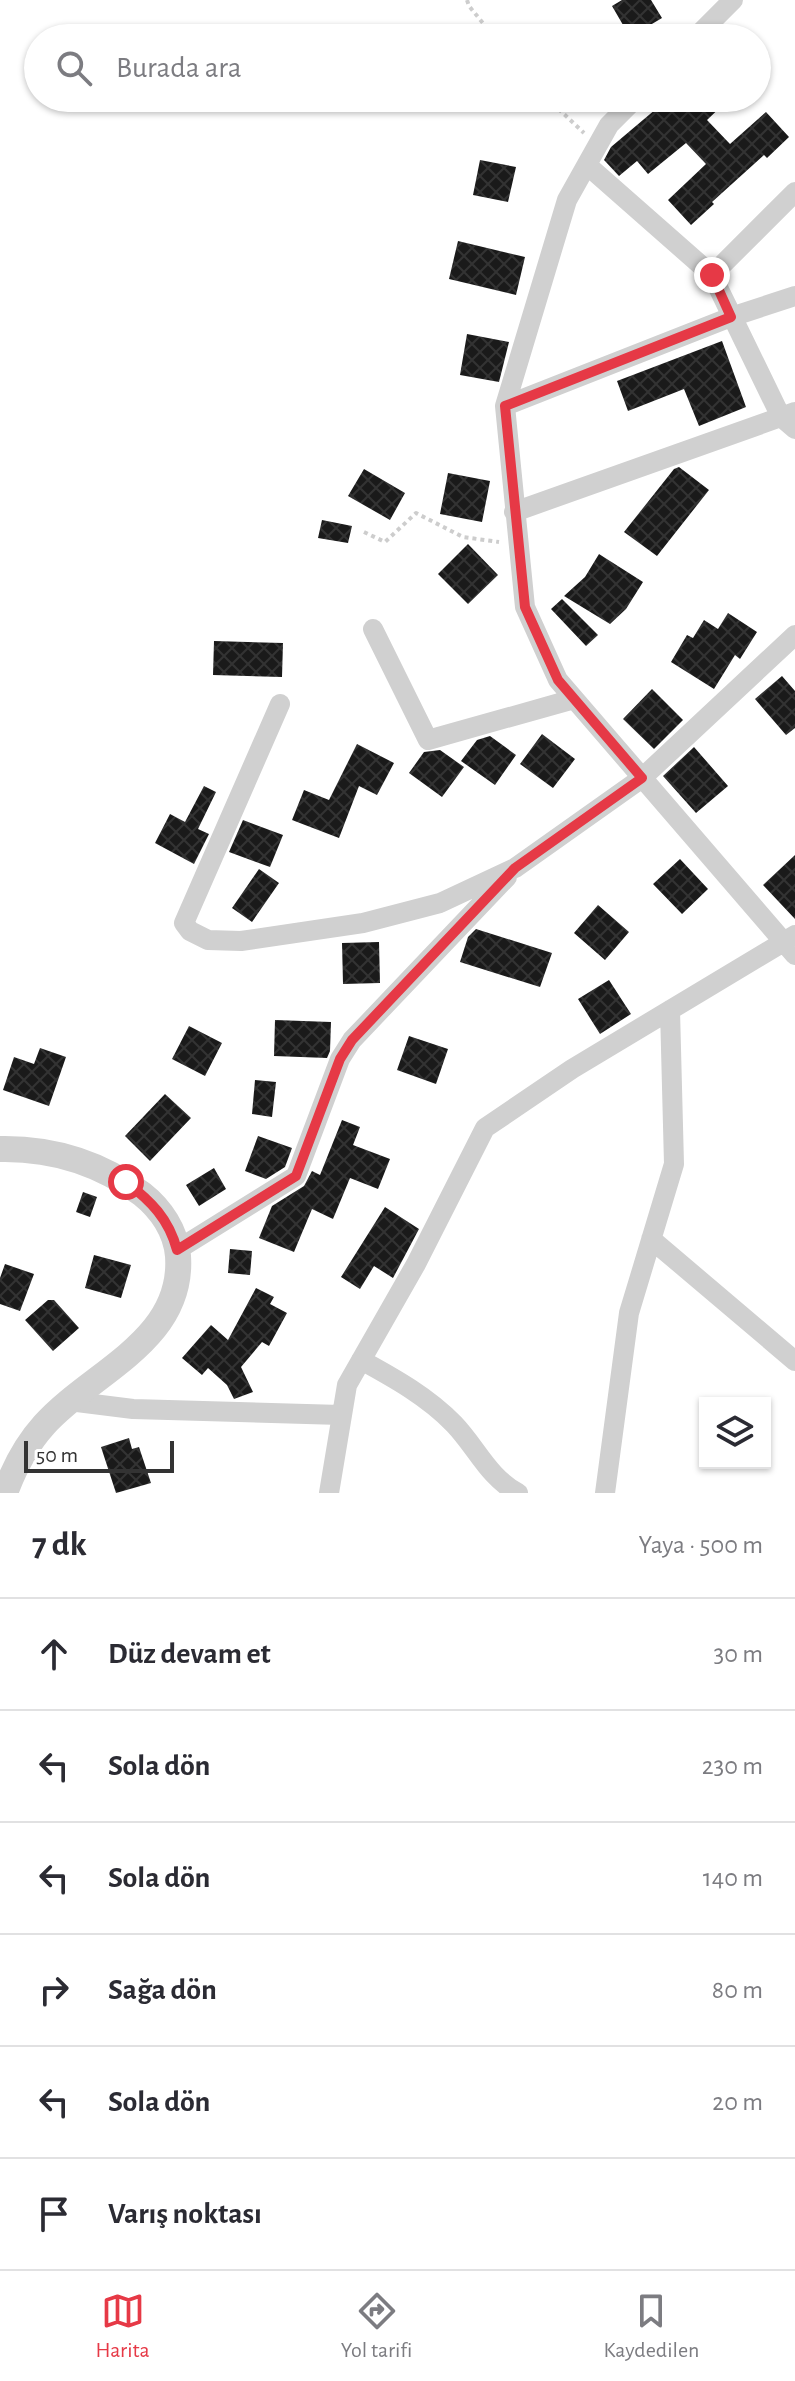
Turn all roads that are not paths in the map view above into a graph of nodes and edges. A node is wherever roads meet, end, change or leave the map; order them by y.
1 (733, 0) edge
2 (709, 24) edge
3 (622, 112) edge
4 (587, 165) junction
5 (795, 192) edge
6 (712, 275) junction
7 (795, 296) edge
8 (731, 317) junction
9 (505, 406) junction
10 (790, 419) edge
11 (514, 512) junction
12 (373, 629) dead end
13 (795, 635) edge
14 (574, 699) junction
15 (280, 704) dead end
16 (642, 778) junction
17 (515, 868) junction
18 (791, 944) edge
19 (670, 1010) junction
20 (0, 1149) edge
21 (651, 1239) junction
22 (177, 1250) junction
23 (361, 1360) junction
24 (795, 1361) edge
25 (69, 1401) junction
26 (341, 1415) junction
27 (5, 1493) edge
28 (329, 1493) edge
29 (518, 1493) edge
30 (605, 1493) edge

1 - 2 street
3 - 4 street
4 - 6 street
4 - 9 street
5 - 6 street
6 - 8 street
7 - 8 street
8 - 9 street
8 - 10 street
9 - 11 street
10 - 11 street
11 - 14 street
12 - 14 street
13 - 16 street
14 - 16 street
15 - 17 street
16 - 17 street
16 - 18 street
17 - 22 street
18 - 19 street
19 - 21 street
19 - 23 street
20 - 22 street
21 - 24 street
21 - 30 street
22 - 25 street
23 - 26 street
23 - 29 street
25 - 26 street
25 - 27 street
26 - 28 street

